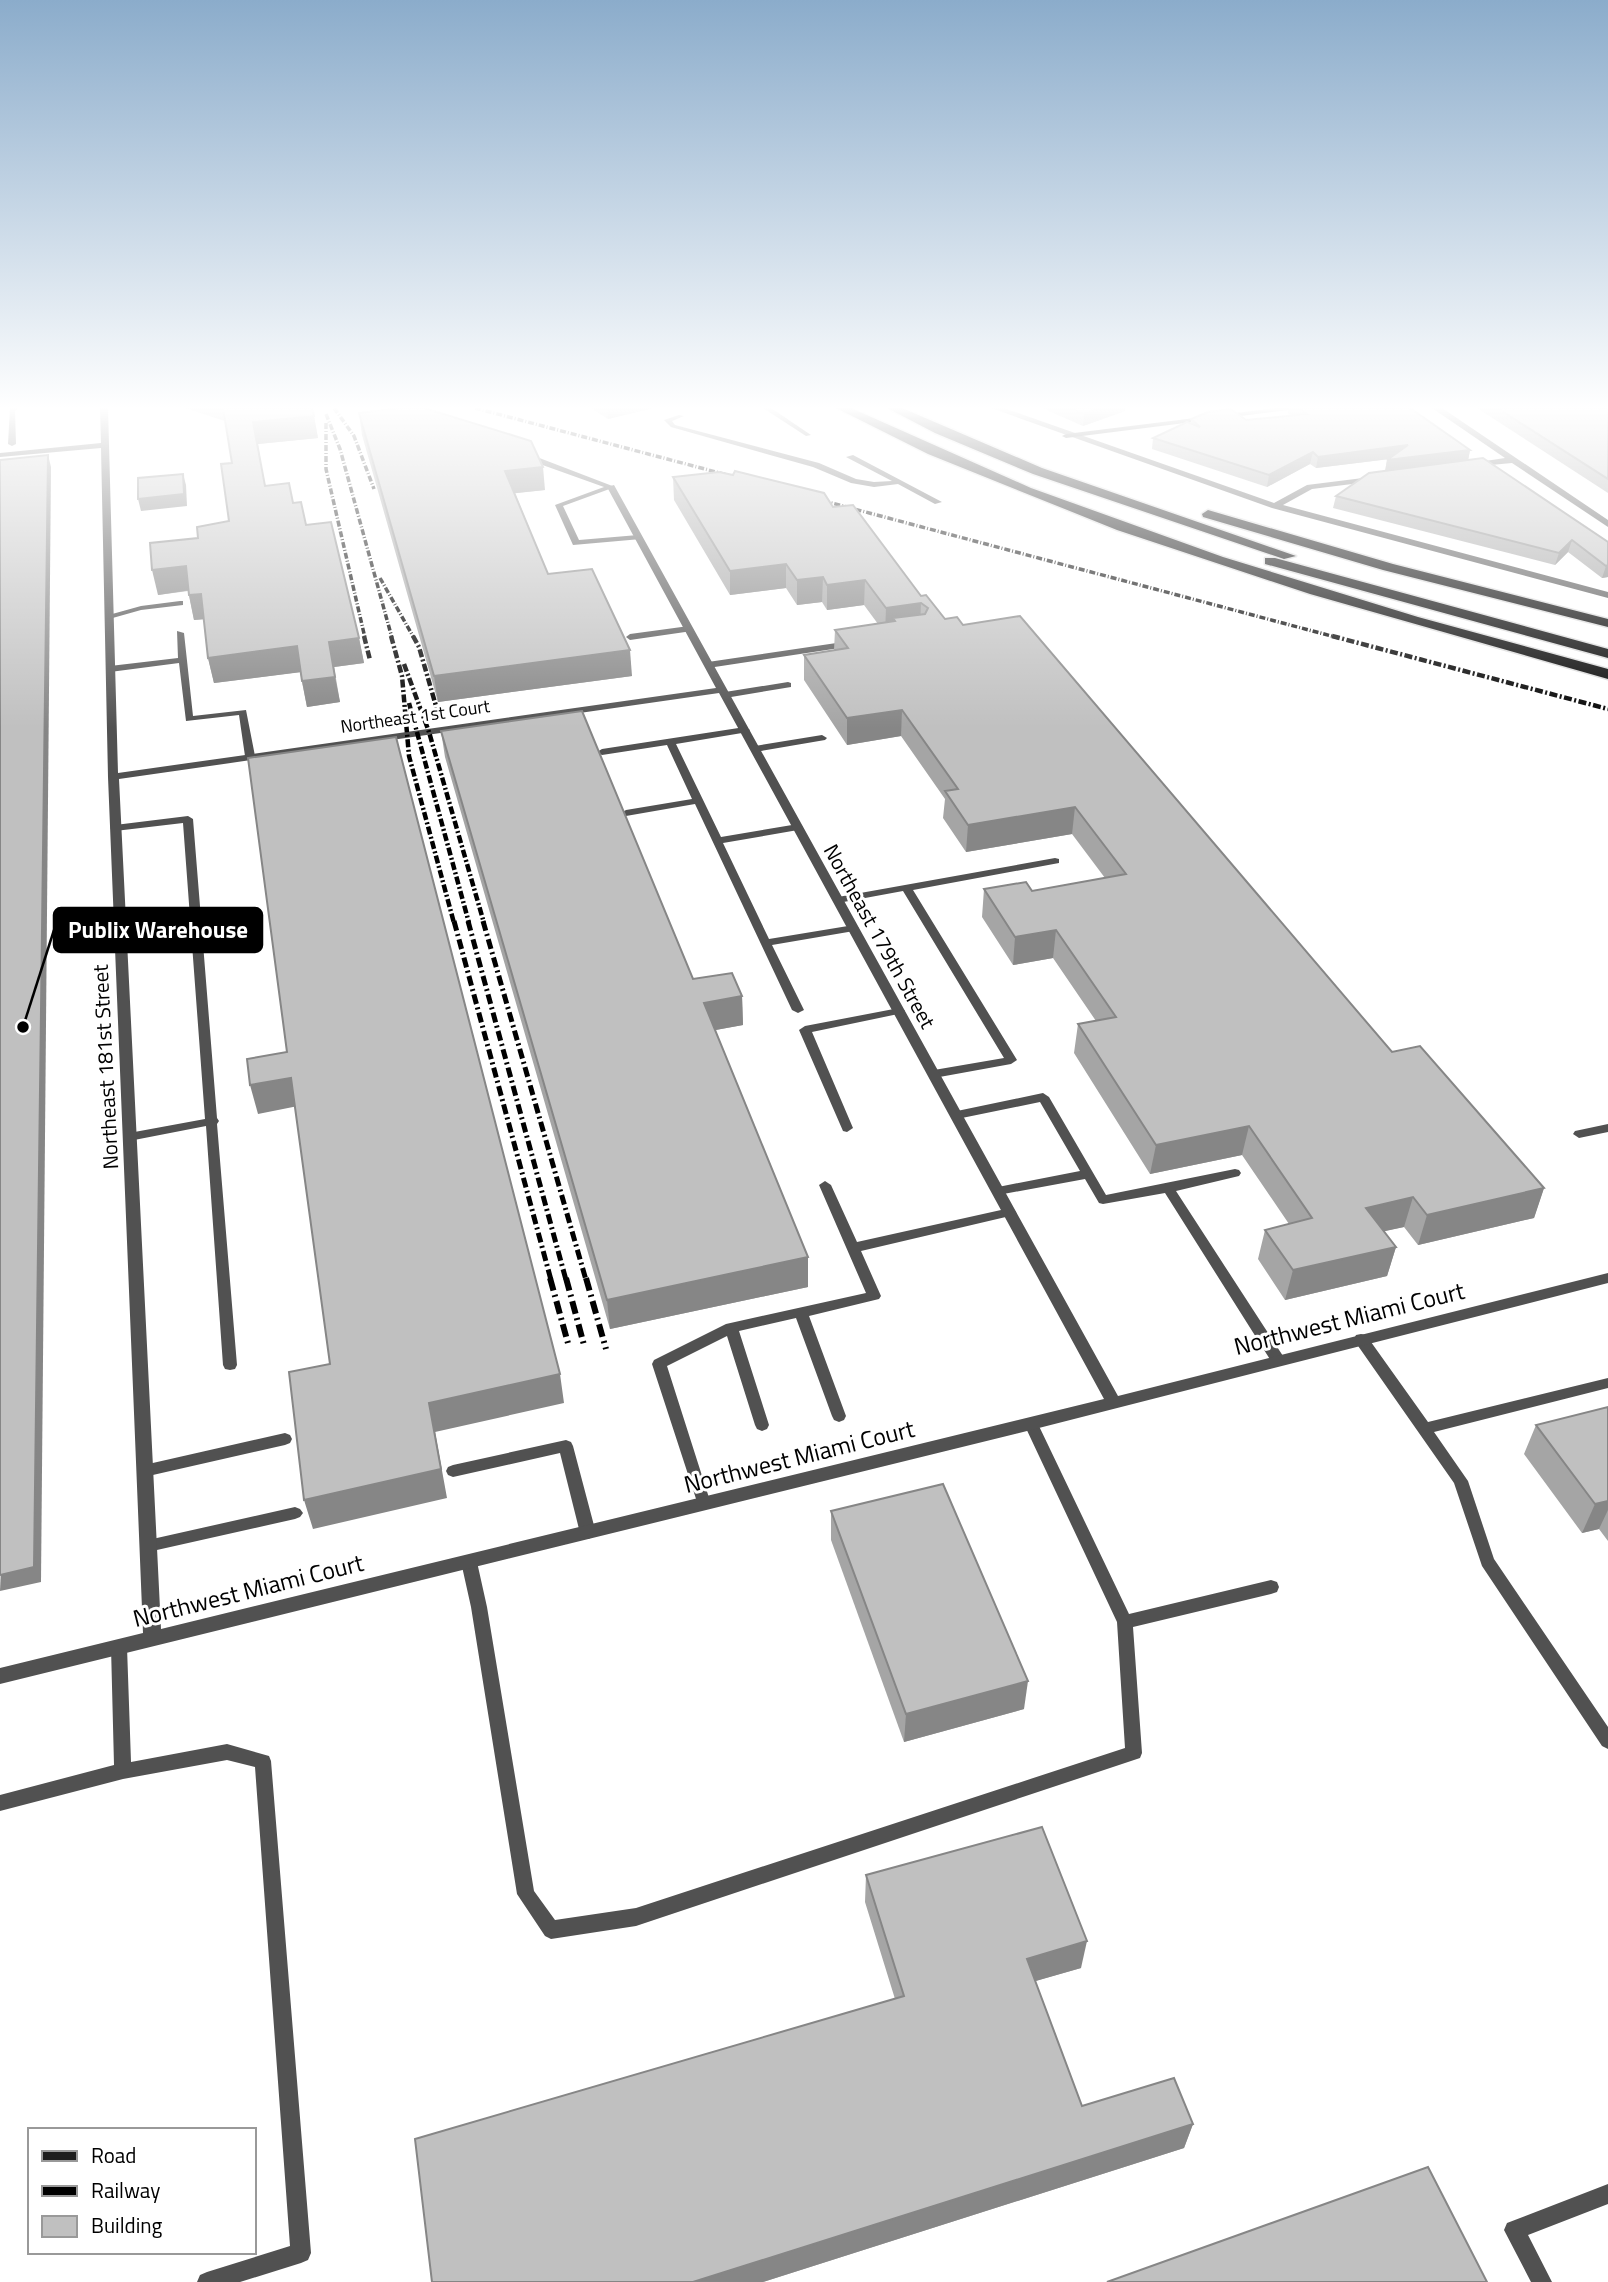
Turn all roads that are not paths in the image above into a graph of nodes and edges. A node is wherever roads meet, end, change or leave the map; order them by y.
1 (107, 514) edge
2 (563, 514) edge
3 (626, 514) edge
4 (1095, 514) edge
5 (1124, 514) edge
6 (1162, 514) edge
7 (1210, 514) edge
8 (1307, 514) edge
9 (638, 537) junction
10 (1608, 594) edge
11 (180, 603) dead end
12 (109, 616) junction
13 (1608, 624) edge
14 (689, 629) junction
15 (180, 633) dead end
16 (630, 637) dead end
17 (865, 642) edge
18 (1608, 644) edge
19 (1608, 654) edge
20 (183, 660) junction
21 (708, 665) junction
22 (110, 669) junction
23 (1608, 674) edge
24 (788, 685) dead end
25 (724, 692) junction
26 (745, 730) junction
27 (822, 738) dead end
28 (670, 742) junction
29 (755, 749) junction
30 (602, 752) edge
31 (250, 757) junction
32 (113, 777) junction
33 (698, 802) junction
34 (626, 813) edge
35 (798, 827) junction
36 (115, 828) junction
37 (717, 841) junction
38 (1055, 861) dead end
39 (906, 887) junction
40 (838, 900) junction
41 (853, 928) junction
42 (765, 943) junction
43 (798, 1010) dead end
44 (899, 1011) junction
45 (934, 1074) junction
46 (957, 1115) junction
47 (213, 1121) junction
48 (847, 1128) dead end
49 (1608, 1128) edge
50 (1579, 1134) dead end
51 (129, 1137) junction
52 (1235, 1173) dead end
53 (1088, 1174) junction
54 (825, 1185) dead end
55 (1168, 1188) junction
56 (998, 1191) junction
57 (1010, 1212) junction
58 (853, 1248) junction
59 (1608, 1278) edge
60 (801, 1313) junction
61 (730, 1328) junction
62 (1361, 1339) junction
63 (1278, 1360) junction
64 (230, 1365) dead end
65 (1608, 1383) edge
66 (1114, 1403) junction
67 (839, 1416) dead end
68 (1031, 1424) junction
69 (762, 1425) dead end
70 (1424, 1429) junction
71 (285, 1439) dead end
72 (144, 1471) junction
73 (453, 1471) dead end
74 (704, 1504) junction
75 (295, 1513) dead end
76 (588, 1533) junction
77 (148, 1546) junction
78 (469, 1562) junction
79 (1271, 1587) dead end
80 (1125, 1622) junction
81 (152, 1639) junction
82 (119, 1647) junction
83 (0, 1676) edge
84 (1608, 1741) edge
85 (123, 1771) junction
86 (0, 1804) edge
87 (1608, 2194) edge
88 (207, 2282) edge
89 (1542, 2282) edge

1 - 12 street, Northeast 181st Street
2 - 9 lane
3 - 9 street, Northeast 179th Street
4 - 23 highway
5 - 19 highway
6 - 18 highway
7 - 13 highway
8 - 10 street
9 - 14 street, Northeast 179th Street
11 - 12 lane
12 - 22 street, Northeast 181st Street
14 - 16 lane
14 - 21 street, Northeast 179th Street
15 - 20 lane
17 - 21 lane
20 - 22 lane
20 - 31 lane
21 - 25 street, Northeast 179th Street
22 - 32 street, Northeast 181st Street
24 - 25 lane
25 - 26 street, Northeast 179th Street
25 - 31 street, Northeast 1st Court
26 - 28 lane
26 - 29 street, Northeast 179th Street
27 - 29 lane
28 - 30 lane
28 - 33 lane
29 - 35 street, Northeast 179th Street
31 - 32 street, Northeast 1st Court
32 - 36 street, Northeast 181st Street
33 - 34 lane
33 - 37 lane
35 - 37 lane
35 - 40 street, Northeast 179th Street
36 - 47 lane
36 - 51 street, Northeast 181st Street
37 - 42 lane
38 - 39 lane
39 - 40 lane
39 - 45 lane
40 - 41 street, Northeast 179th Street
41 - 42 lane
41 - 44 street, Northeast 179th Street
42 - 43 lane
44 - 45 street, Northeast 179th Street
44 - 48 lane
45 - 46 street, Northeast 179th Street
46 - 53 lane
46 - 56 street, Northeast 179th Street
47 - 51 lane
47 - 64 lane
49 - 50 lane
51 - 72 street, Northeast 181st Street
52 - 55 lane
53 - 55 lane
53 - 56 lane
54 - 58 lane
55 - 63 lane
56 - 57 street, Northeast 179th Street
57 - 58 lane
57 - 66 street, Northeast 179th Street
58 - 60 lane
59 - 62 street, Northwest Miami Court
60 - 61 lane
60 - 67 lane
61 - 69 lane
61 - 74 lane
62 - 63 street, Northwest Miami Court
62 - 70 lane
63 - 66 street, Northwest Miami Court
65 - 70 lane
66 - 68 street, Northwest Miami Court
68 - 74 street, Northwest Miami Court
68 - 80 lane
70 - 84 lane
71 - 72 lane
72 - 77 street, Northeast 181st Street
73 - 76 lane
74 - 76 street, Northwest Miami Court
75 - 77 lane
76 - 78 street, Northwest Miami Court
77 - 81 street, Northeast 181st Street
78 - 80 lane
78 - 81 street, Northwest Miami Court
79 - 80 lane
81 - 82 street, Northwest Miami Court
82 - 83 street, Northwest Miami Court
82 - 85 lane
85 - 86 lane
85 - 88 lane
87 - 89 lane

